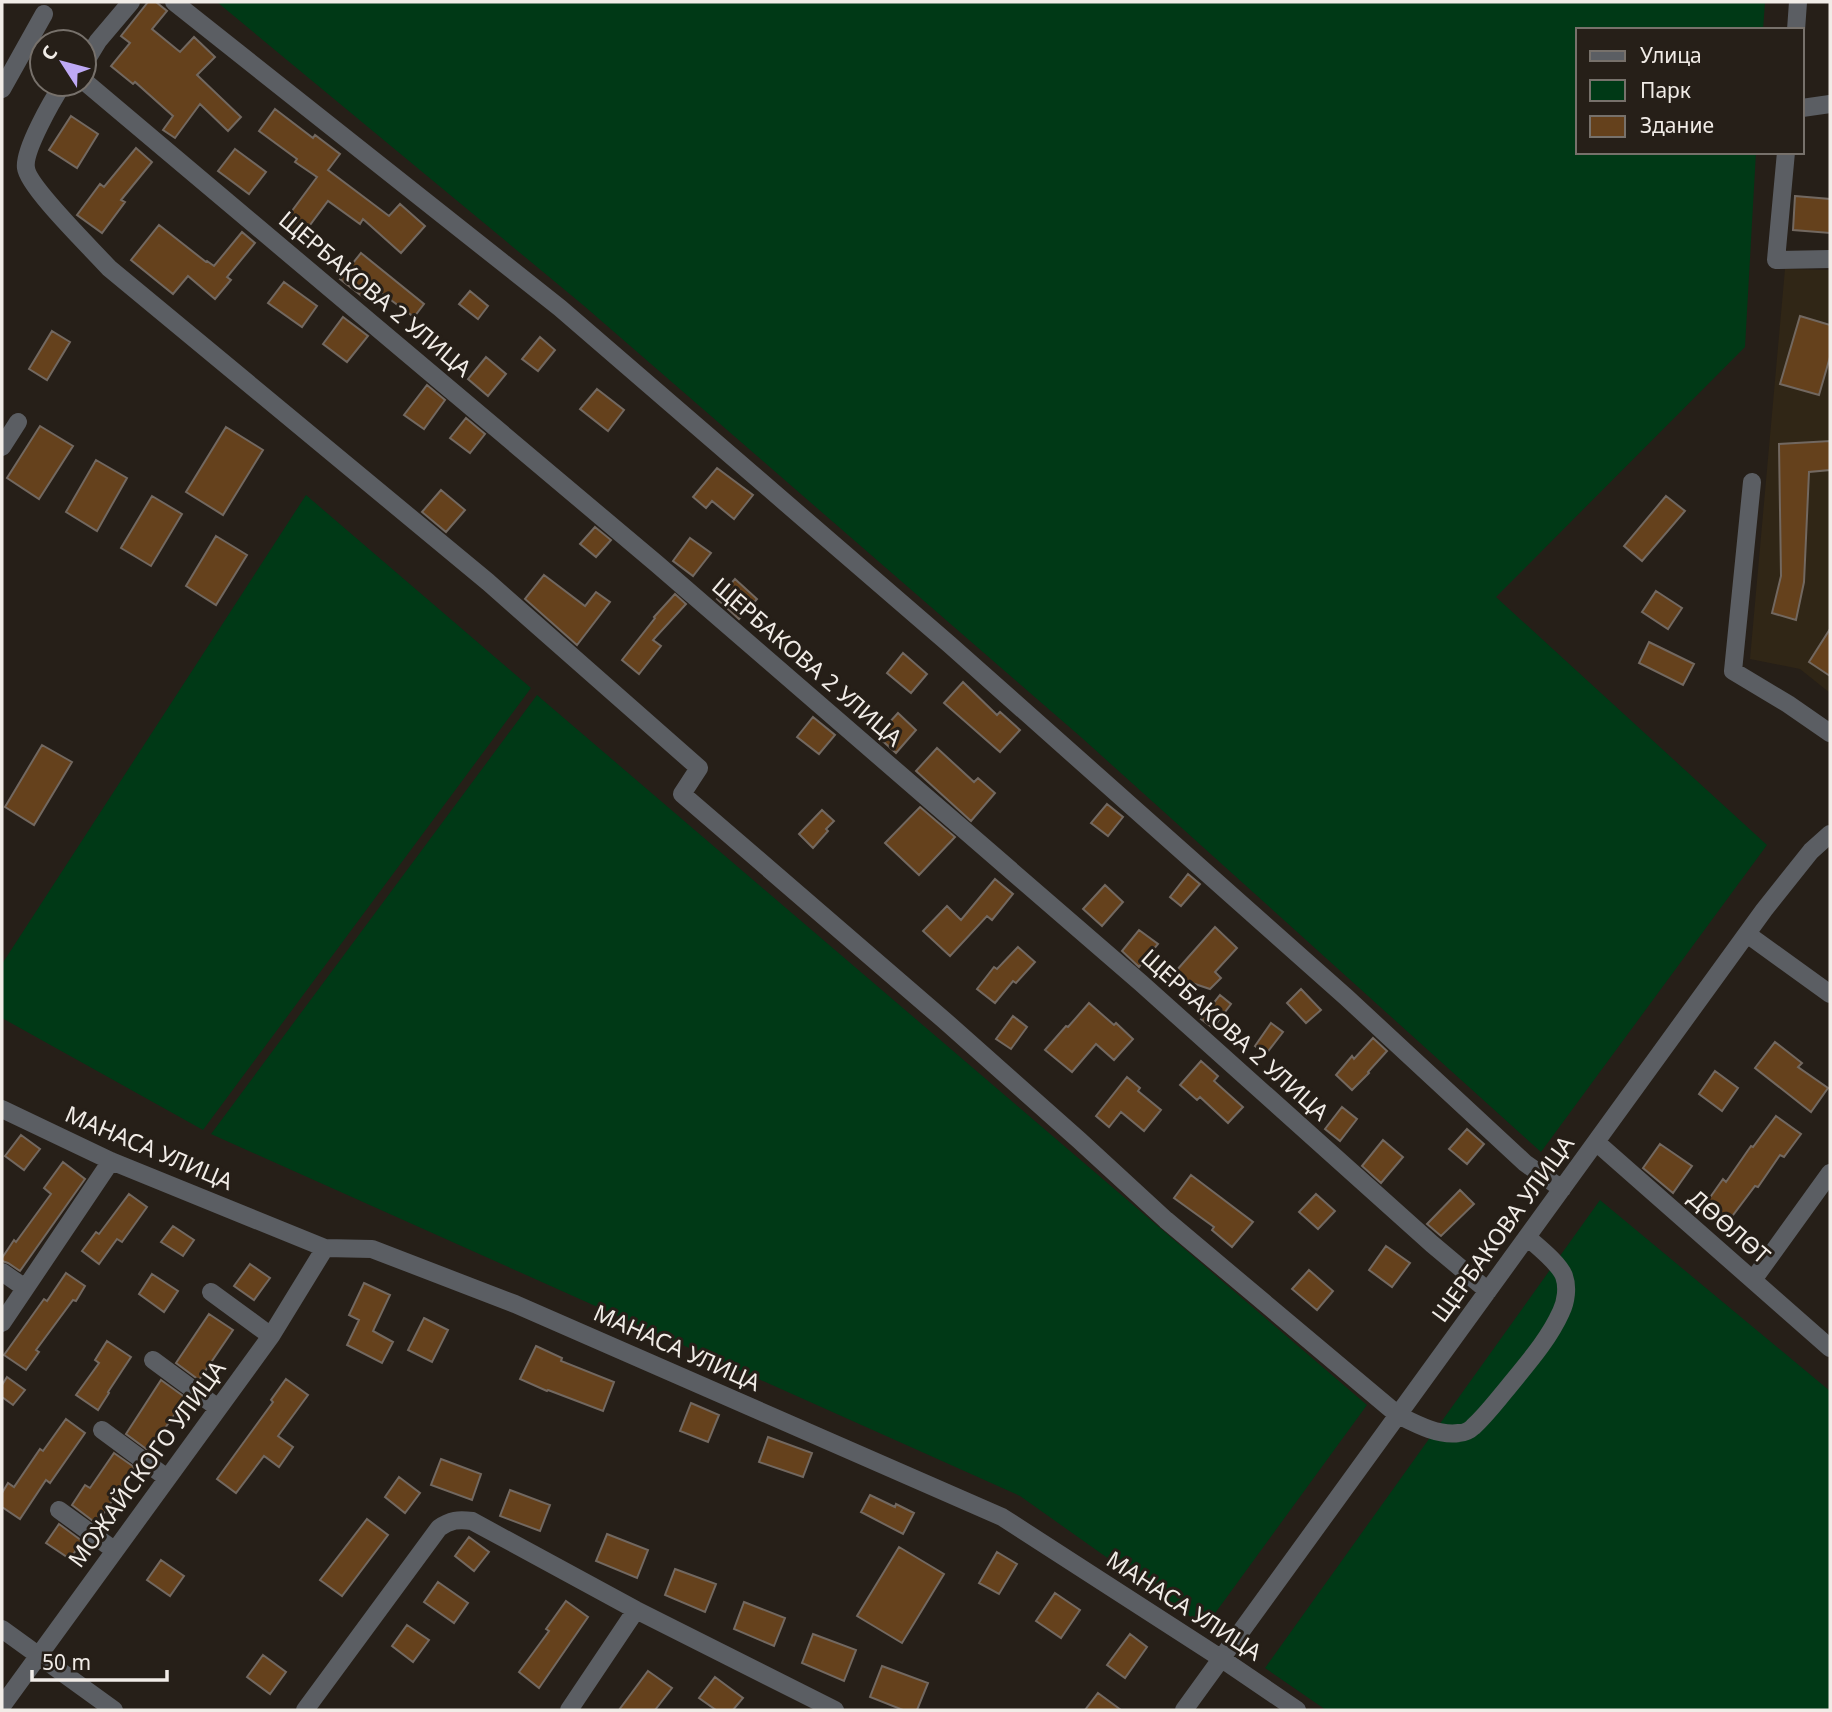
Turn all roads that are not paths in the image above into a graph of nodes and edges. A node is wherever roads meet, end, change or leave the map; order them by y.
1 (131, 2) edge
2 (174, 2) edge
3 (1798, 2) edge
4 (44, 14) dead end
5 (1796, 28) edge
6 (98, 41) edge
7 (2, 89) edge
8 (98, 93) edge
9 (55, 98) edge
10 (1830, 104) edge
11 (1804, 108) edge
12 (1786, 154) edge
13 (1830, 259) edge
14 (18, 422) dead end
15 (2, 447) edge
16 (1752, 482) dead end
17 (1830, 733) edge
18 (1830, 834) edge
19 (1746, 934) junction
20 (1830, 994) edge
21 (2, 1109) edge
22 (1596, 1142) junction
23 (111, 1161) junction
24 (1830, 1173) edge
25 (1562, 1189) junction
26 (1527, 1237) junction
27 (325, 1248) junction
28 (2, 1272) edge
29 (1753, 1280) junction
30 (25, 1288) junction
31 (1488, 1291) junction
32 (211, 1292) dead end
33 (2, 1323) edge
34 (271, 1336) junction
35 (1830, 1348) edge
36 (153, 1360) dead end
37 (218, 1408) junction
38 (1398, 1415) junction
39 (102, 1430) dead end
40 (167, 1478) junction
41 (59, 1510) dead end
42 (114, 1550) junction
43 (636, 1610) junction
44 (2, 1629) edge
45 (38, 1655) junction
46 (1222, 1659) junction
47 (2, 1706) edge
48 (114, 1710) edge
49 (305, 1710) edge
50 (569, 1710) edge
51 (835, 1710) edge
52 (1184, 1710) edge
53 (1297, 1710) edge

1 - 6 street
2 - 25 street
3 - 5 street
4 - 7 street
8 - 31 street, ЩЕРБАКОВА 2 УЛИЦА
9 - 38 street
10 - 11 street
12 - 13 street
14 - 15 street
16 - 17 street
18 - 19 street, ЩЕРБАКОВА УЛИЦА
19 - 20 street
19 - 22 street, ЩЕРБАКОВА УЛИЦА
21 - 23 street, МАНАСА УЛИЦА
22 - 25 street, ЩЕРБАКОВА УЛИЦА
22 - 29 street, ДӨӨЛӨТ
23 - 27 street, МАНАСА УЛИЦА
23 - 30 street
24 - 29 street
25 - 26 street, ЩЕРБАКОВА УЛИЦА
26 - 31 street, ЩЕРБАКОВА УЛИЦА
26 - 38 street
27 - 34 street, МОЖАЙСКОГО УЛИЦА
27 - 46 street, МАНАСА УЛИЦА
28 - 30 street
29 - 35 street, ДӨӨЛӨТ
30 - 33 street
31 - 38 street, ЩЕРБАКОВА УЛИЦА
32 - 34 street
34 - 37 street, МОЖАЙСКОГО УЛИЦА
36 - 37 street
37 - 40 street, МОЖАЙСКОГО УЛИЦА
38 - 46 street, ЩЕРБАКОВА УЛИЦА
39 - 40 street
40 - 42 street, МОЖАЙСКОГО УЛИЦА
41 - 42 street
42 - 45 street, МОЖАЙСКОГО УЛИЦА
43 - 49 street
43 - 50 street
43 - 51 street
44 - 45 street
45 - 47 street, МОЖАЙСКОГО УЛИЦА
45 - 48 street
46 - 52 street, ЩЕРБАКОВА УЛИЦА
46 - 53 street, МАНАСА УЛИЦА

